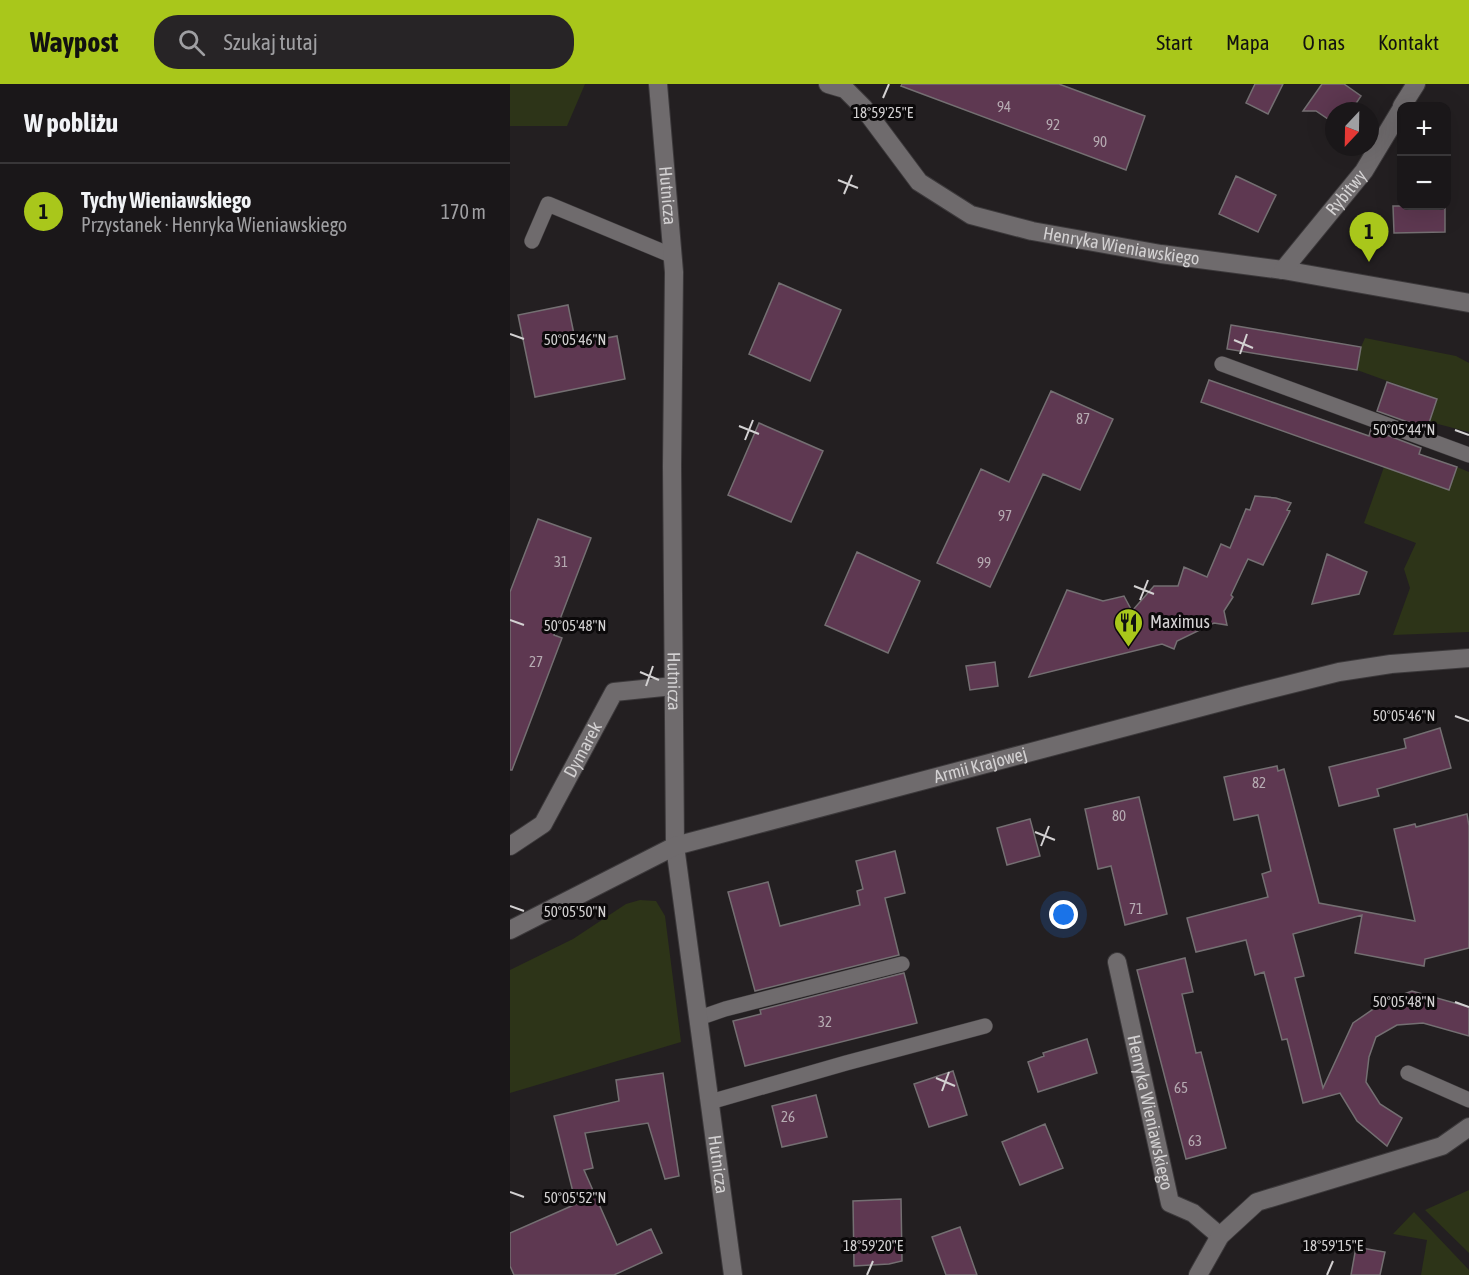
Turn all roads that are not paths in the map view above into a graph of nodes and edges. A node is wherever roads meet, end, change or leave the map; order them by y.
1 (658, 84) edge
2 (828, 84) edge
3 (1416, 84) edge
4 (1405, 102) edge
5 (1397, 115) edge
6 (532, 241) dead end
7 (673, 256) junction
8 (1282, 270) junction
9 (1469, 303) edge
10 (1222, 364) dead end
11 (1469, 455) edge
12 (1469, 658) edge
13 (673, 686) junction
14 (510, 846) edge
15 (675, 846) junction
16 (510, 930) edge
17 (1117, 962) dead end
18 (902, 964) dead end
19 (699, 1018) junction
20 (985, 1026) dead end
21 (1408, 1073) dead end
22 (1469, 1100) edge
23 (710, 1102) junction
24 (1469, 1127) edge
25 (1220, 1236) junction
26 (734, 1275) edge
27 (1198, 1275) edge

1 - 7 street, Hutnicza
2 - 8 street, Henryka Wieniawskiego
3 - 4 street, Rybitwy
5 - 8 street, Rybitwy
6 - 7 lane
7 - 13 street, Hutnicza
8 - 9 street, Henryka Wieniawskiego
10 - 11 lane
12 - 15 street, Armii Krajowej
13 - 14 street, Dymarek
13 - 15 street, Hutnicza
15 - 16 street, Armii Krajowej
15 - 19 street, Hutnicza
17 - 25 street, Henryka Wieniawskiego
18 - 19 lane
19 - 23 street, Hutnicza
20 - 23 lane
21 - 22 lane
23 - 26 street, Hutnicza
24 - 25 street
25 - 27 street

